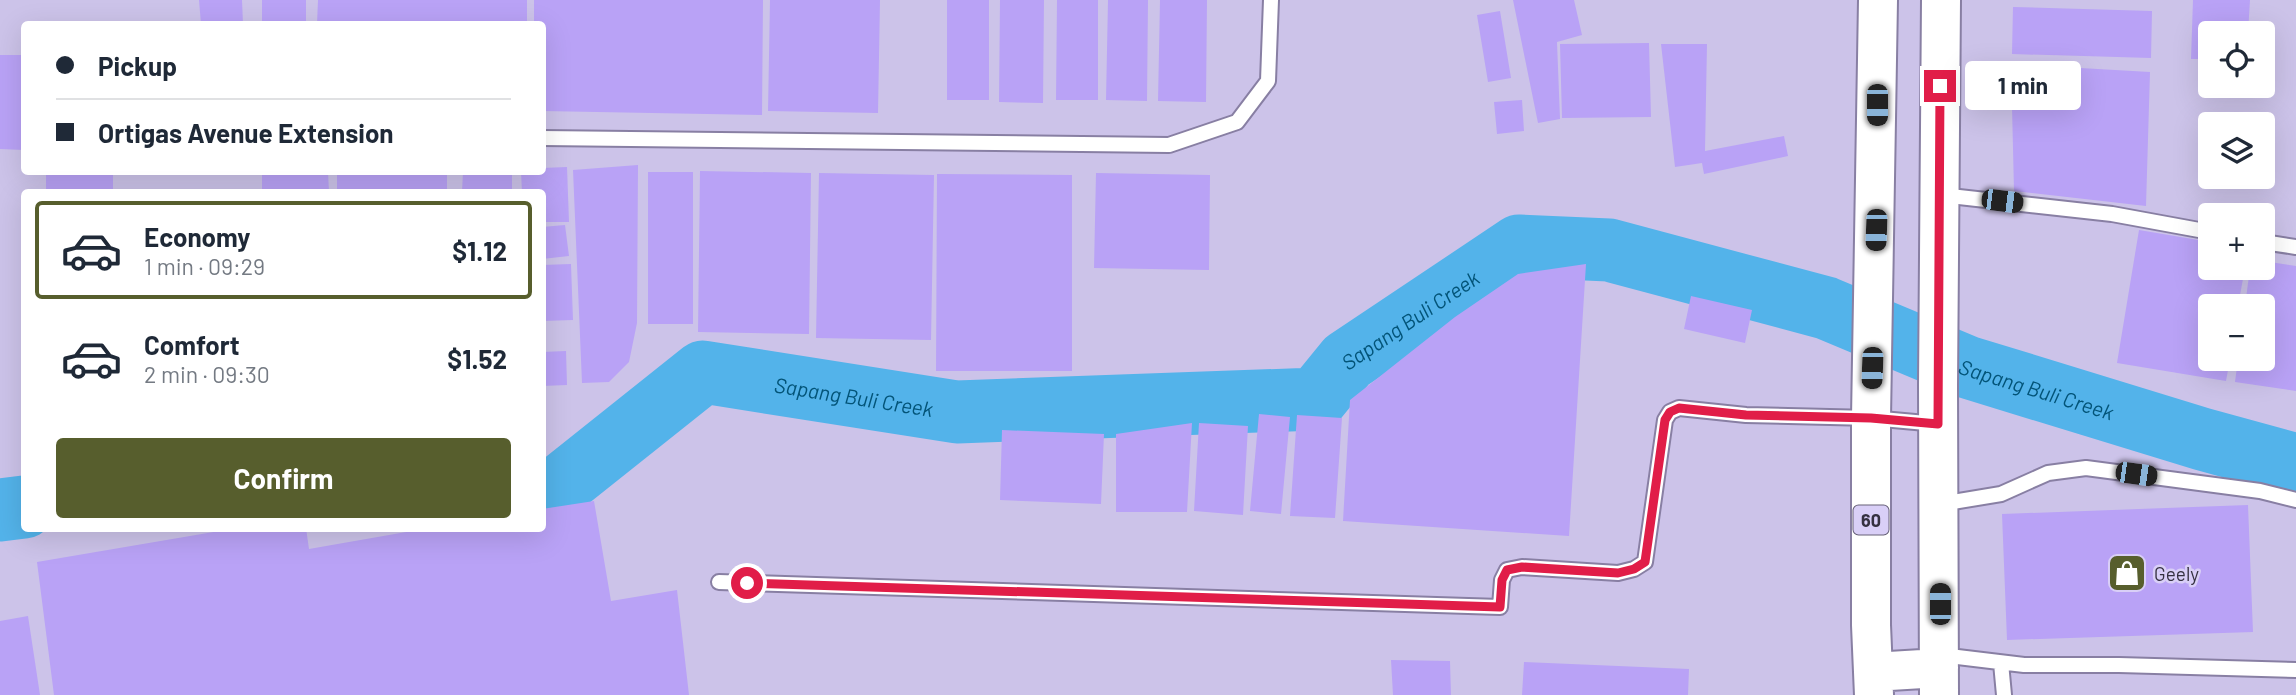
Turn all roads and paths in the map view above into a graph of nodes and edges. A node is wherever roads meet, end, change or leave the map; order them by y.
1 (1271, 0) edge
2 (1878, 0) edge
3 (1941, 0) edge
4 (546, 138) edge
5 (1941, 195) junction
6 (2198, 230) edge
7 (2275, 244) edge
8 (2296, 247) edge
9 (1871, 418) junction
10 (1938, 424) junction
11 (2296, 500) edge
12 (1939, 504) junction
13 (719, 582) dead end
14 (2001, 663) junction
15 (2296, 670) edge
16 (1939, 672) edge
17 (1873, 683) edge
18 (2004, 695) edge

1 - 4 lane
2 - 9 main road, 60
3 - 5 main road
5 - 6 lane
5 - 10 main road
7 - 8 lane
9 - 10 lane
9 - 13 lane
9 - 17 main road, 60
10 - 12 main road
11 - 12 lane
12 - 16 main road
14 - 15 lane
14 - 16 lane
14 - 18 lane
16 - 17 main road

